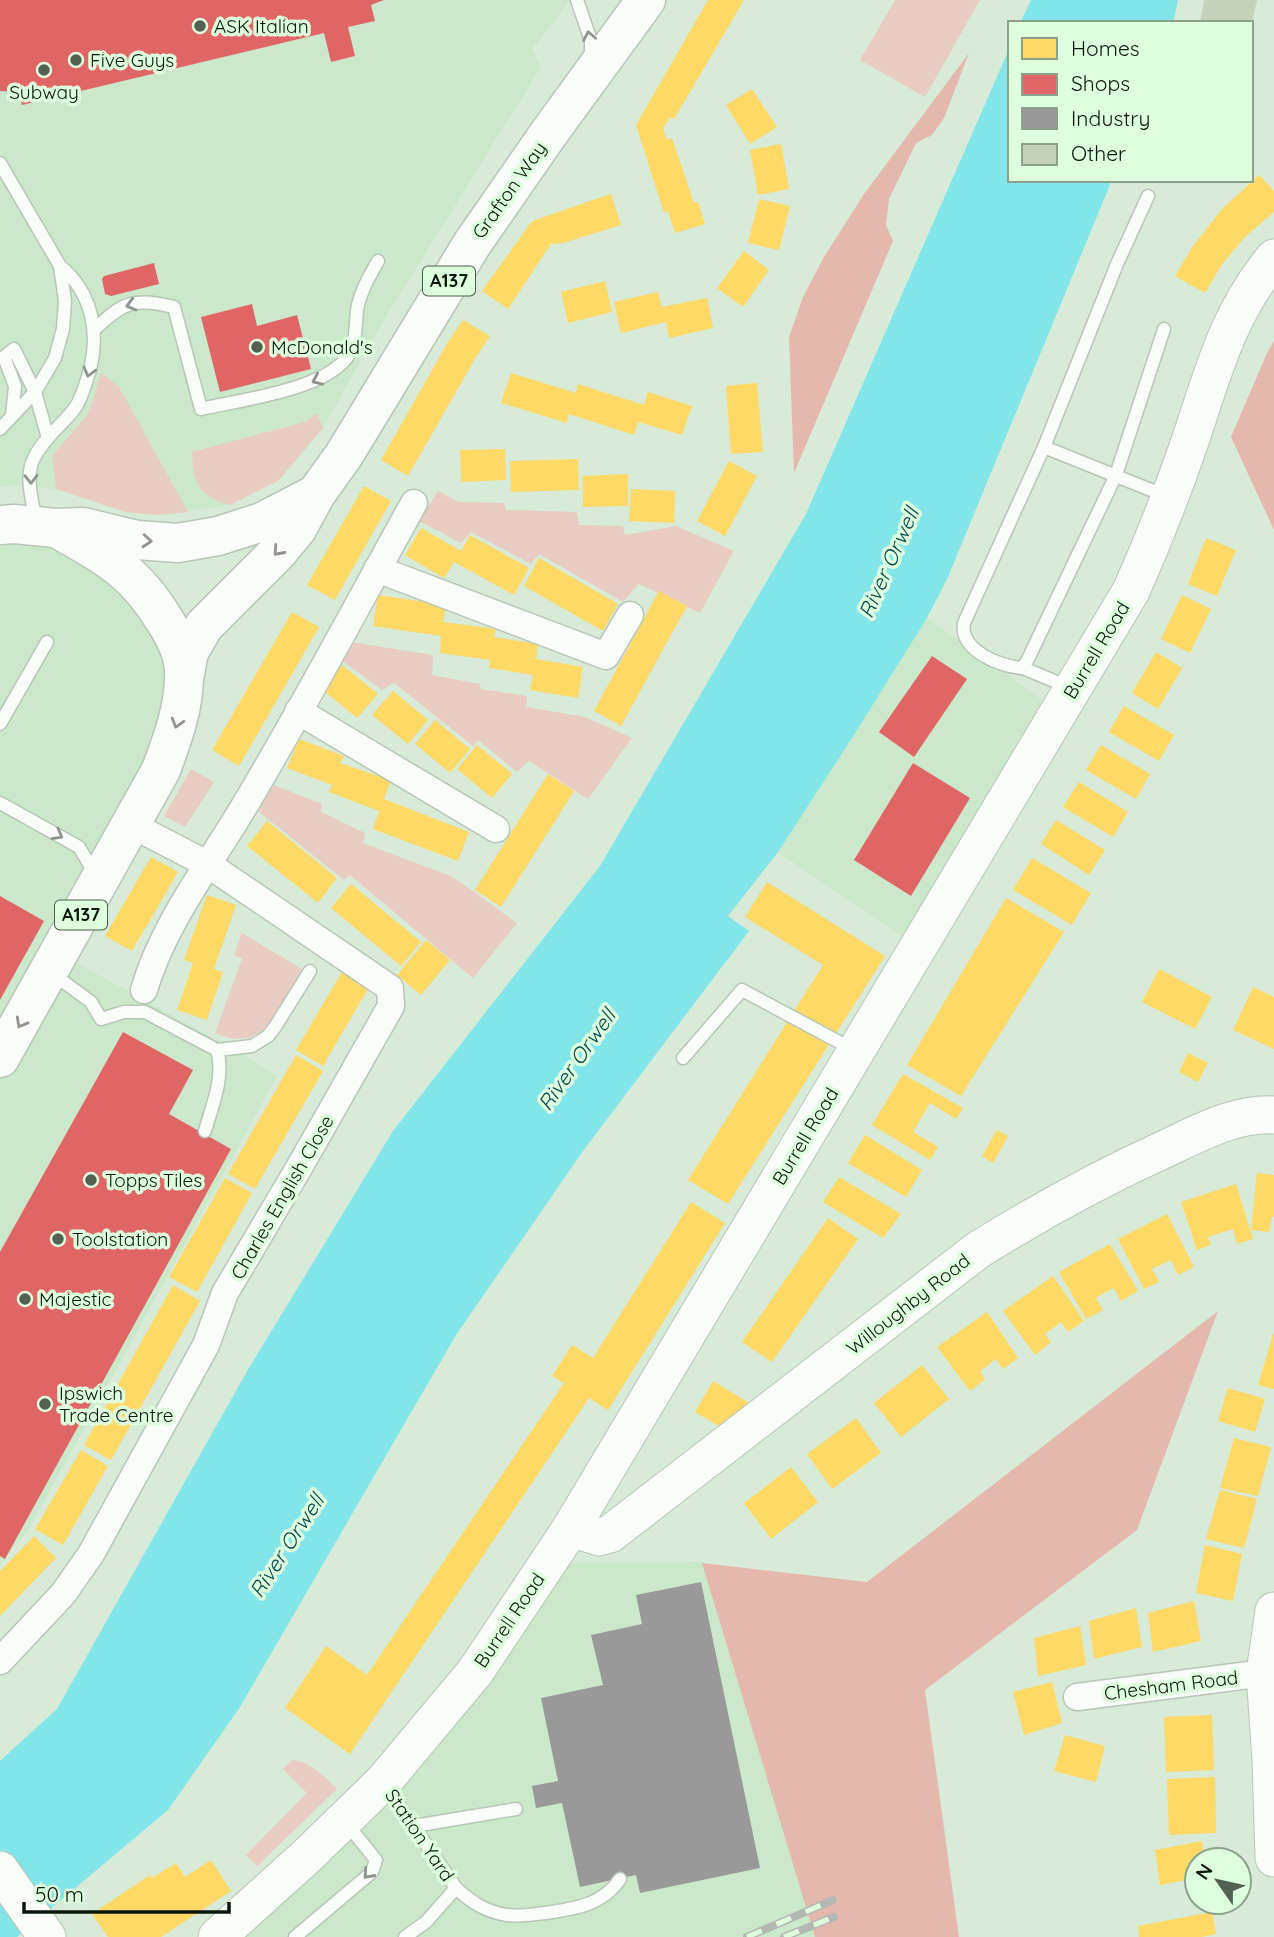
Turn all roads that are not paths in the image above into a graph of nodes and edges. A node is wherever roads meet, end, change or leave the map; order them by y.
1 (577, 0) edge
2 (646, 0) edge
3 (592, 73) junction
4 (0, 163) edge
5 (1148, 196) dead end
6 (1274, 258) edge
7 (378, 261) dead end
8 (60, 266) junction
9 (95, 329) junction
10 (1164, 329) dead end
11 (35, 392) junction
12 (12, 416) junction
13 (0, 429) edge
14 (48, 438) junction
15 (1044, 447) junction
16 (1116, 475) junction
17 (316, 494) junction
18 (1170, 498) junction
19 (414, 503) dead end
20 (31, 526) edge
21 (377, 569) junction
22 (630, 615) dead end
23 (47, 642) dead end
24 (1023, 668) junction
25 (185, 674) junction
26 (1073, 689) junction
27 (298, 710) junction
28 (0, 724) edge
29 (0, 803) edge
30 (130, 824) junction
31 (496, 830) dead end
32 (209, 865) junction
33 (99, 883) junction
34 (310, 971) dead end
35 (50, 972) junction
36 (144, 990) dead end
37 (217, 1050) junction
38 (856, 1051) junction
39 (0, 1058) edge
40 (682, 1059) dead end
41 (1274, 1115) edge
42 (205, 1131) dead end
43 (571, 1528) junction
44 (1274, 1611) edge
45 (0, 1661) edge
46 (1265, 1673) junction
47 (1077, 1697) dead end
48 (1273, 1761) edge
49 (383, 1782) junction
50 (516, 1809) dead end
51 (344, 1821) junction
52 (414, 1826) junction
53 (1274, 1849) edge
54 (1274, 1858) edge
55 (0, 1870) edge
56 (620, 1879) dead end
57 (456, 1888) junction
58 (46, 1936) edge
59 (218, 1937) edge
60 (295, 1937) edge
61 (405, 1937) edge

3 -> 1 lane
2 - 3 main road, Grafton Way / A137
3 - 17 main road, Grafton Way / A137
4 - 8 lane
5 - 15 lane
6 - 18 main road, Burrell Road
7 -> 9 lane
8 - 9 lane
8 - 11 lane
9 -> 14 lane
10 - 16 lane
11 - 12 lane
11 - 12 lane
11 - 14 lane
12 - 13 lane
14 -> 20 lane
15 - 16 lane
15 - 24 lane
16 - 18 lane
16 - 24 lane
20 -> 17 main road, Grafton Way / A137
17 -> 25 main road, Grafton Way / A137
18 - 26 main road, Burrell Road
19 - 21 street
20 - 25 main road, A137
21 - 22 street
21 - 27 street
23 - 28 lane
24 - 26 lane
25 -> 30 main road, A137
26 - 38 main road, Burrell Road
27 - 31 street
27 - 32 street
29 -> 33 lane
30 - 32 street, Charles English Close
30 - 33 main road, A137
32 - 36 street
32 - 45 street, Charles English Close
33 - 35 main road, A137
34 - 37 lane
35 - 37 lane
35 -> 39 main road, A137
37 - 42 lane
38 - 40 lane
38 - 43 main road, Burrell Road
41 - 43 main road, Willoughby Road
43 - 49 main road, Burrell Road
44 - 46 main road
46 - 47 street, Chesham Road
46 - 48 main road
48 - 53 main road
49 - 51 main road, Burrell Road
49 - 52 lane, Station Yard
50 - 52 lane
51 - 59 main road, Burrell Road
51 -> 60 lane
52 - 57 lane, Station Yard
53 - 54 main road
55 - 58 main road
56 - 57 lane, Station Yard
57 - 61 lane, Station Yard

